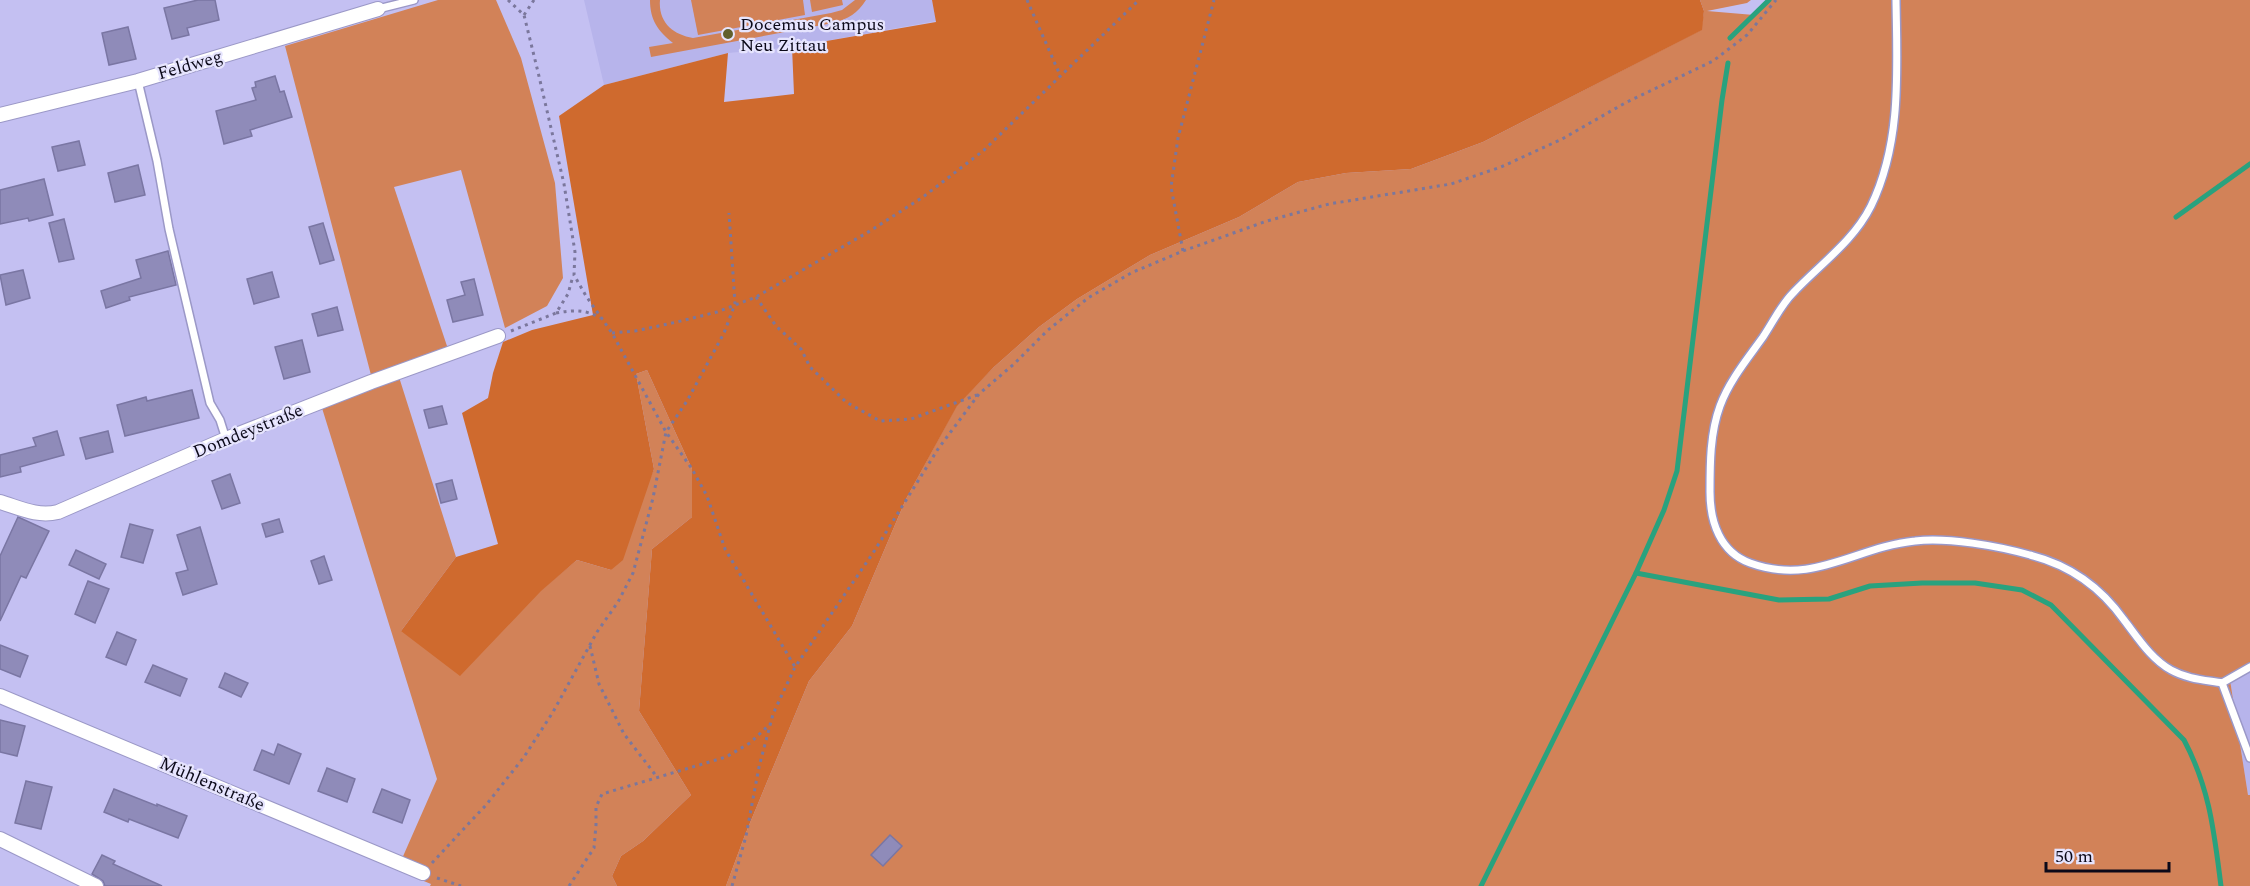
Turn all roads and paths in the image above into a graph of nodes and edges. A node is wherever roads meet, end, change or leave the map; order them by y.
1 (414, 0) edge
2 (508, 0) edge
3 (534, 0) edge
4 (1027, 0) edge
5 (1139, 0) edge
6 (1214, 0) edge
7 (1776, 0) edge
8 (1896, 0) edge
9 (378, 9) joint
10 (524, 15) junction
11 (1060, 75) junction
12 (138, 81) junction
13 (0, 115) edge
14 (729, 213) dead end
15 (1183, 251) junction
16 (574, 275) junction
17 (756, 297) junction
18 (735, 304) junction
19 (556, 313) junction
20 (602, 319) junction
21 (612, 333) junction
22 (498, 336) joint
23 (979, 394) junction
24 (666, 432) junction
25 (226, 439) junction
26 (0, 502) edge
27 (590, 644) junction
28 (2250, 667) edge
29 (795, 668) junction
30 (2222, 683) junction
31 (0, 696) edge
32 (772, 722) junction
33 (2250, 758) edge
34 (657, 777) junction
35 (0, 839) edge
36 (423, 873) junction
37 (96, 886) edge
38 (461, 886) edge
39 (569, 886) edge
40 (732, 886) edge

1 - 9 lane
2 - 10 path
3 - 10 path
4 - 11 path
5 - 11 path
6 - 15 path
7 - 15 path
8 - 30 lane
9 - 12 street, Feldweg
10 - 16 path
11 - 17 path
12 - 13 street, Feldweg
12 - 25 lane
14 - 18 path
15 - 23 path
16 - 19 path
16 - 20 path
17 - 18 path
17 - 23 path
18 - 21 path
18 - 24 path
19 - 20 path
19 - 22 path
20 - 21 path
21 - 24 path
22 - 25 street, Domdeystraße
23 - 29 path
24 - 27 path
24 - 29 path
25 - 26 street, Domdeystraße
27 - 34 path
27 - 36 path
28 - 30 lane
29 - 32 path
30 - 33 lane
31 - 36 street, Mühlenstraße
32 - 34 path
32 - 40 path
34 - 39 path
35 - 37 street
36 - 38 path

